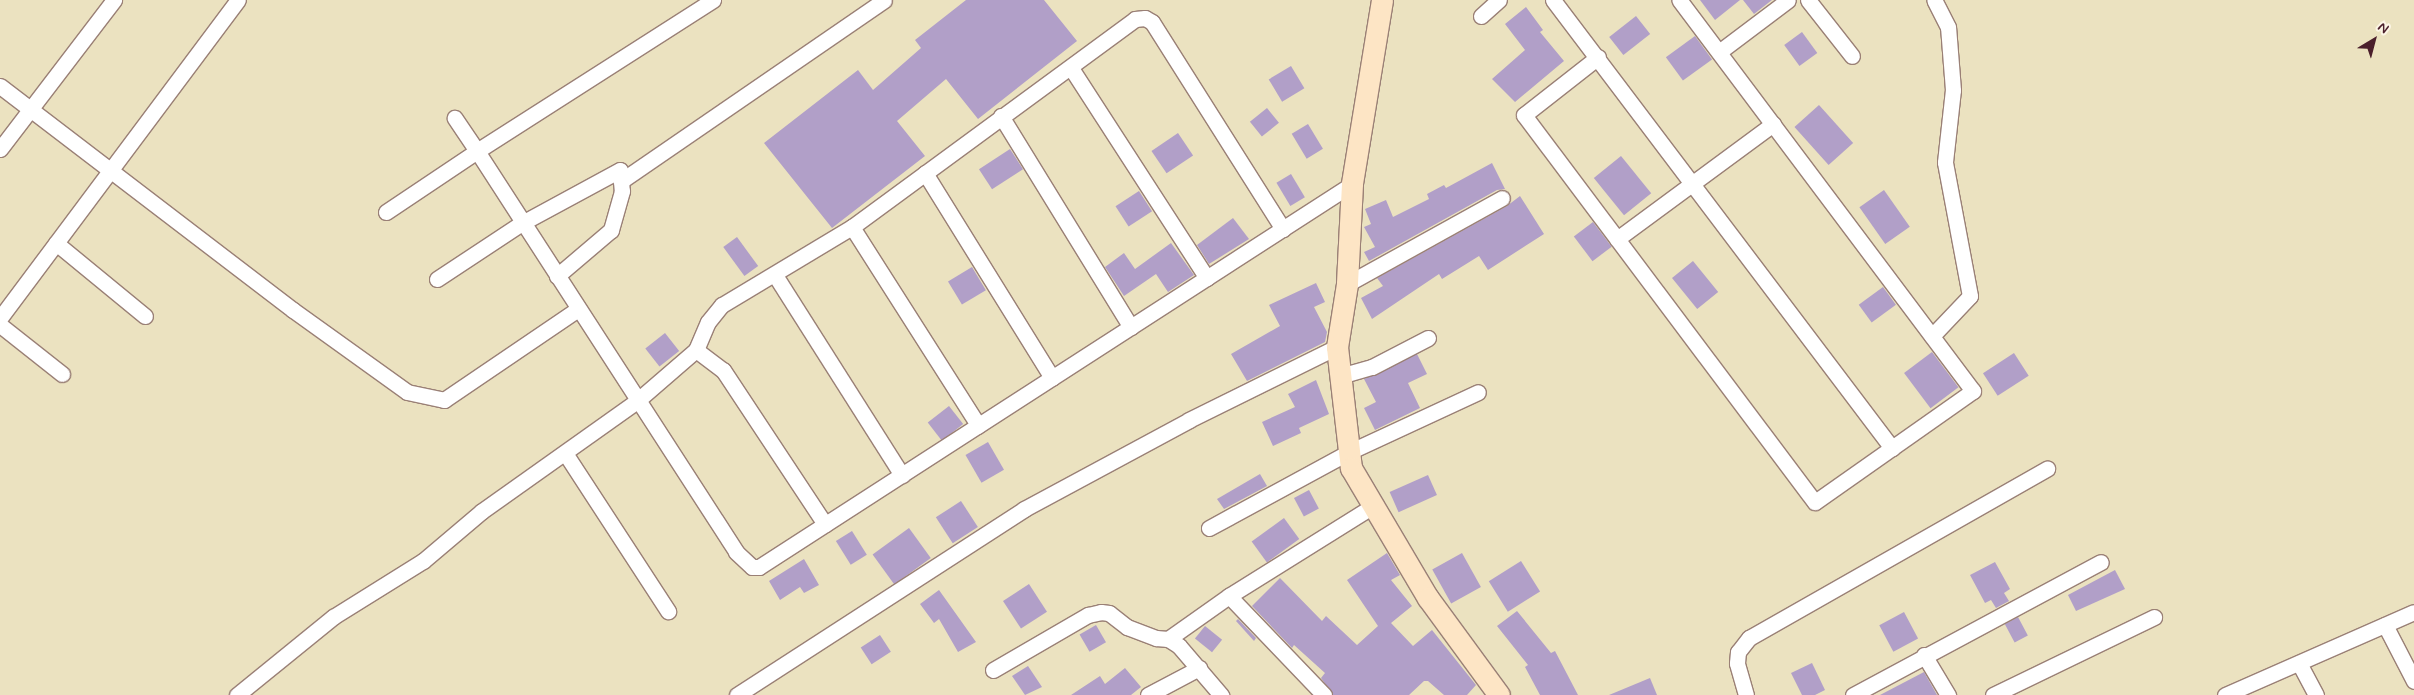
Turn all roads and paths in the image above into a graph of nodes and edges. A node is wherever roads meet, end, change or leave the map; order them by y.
1 (114, 0) edge
2 (238, 0) edge
3 (713, 0) edge
4 (884, 0) edge
5 (1382, 0) edge
6 (1499, 0) edge
7 (1554, 0) edge
8 (1679, 0) edge
9 (1788, 0) edge
10 (1808, 0) edge
11 (1934, 0) edge
12 (1481, 16) dead end
13 (1718, 52) junction
14 (1852, 56) dead end
15 (1598, 57) junction
16 (1071, 68) junction
17 (0, 86) edge
18 (31, 109) junction
19 (1001, 116) junction
20 (455, 118) dead end
21 (1773, 124) junction
22 (0, 149) edge
23 (477, 151) junction
24 (111, 171) junction
25 (925, 173) junction
26 (621, 181) junction
27 (1693, 183) junction
28 (1352, 184) junction
29 (1502, 198) dead end
30 (386, 212) dead end
31 (522, 223) junction
32 (852, 227) junction
33 (1283, 229) junction
34 (1617, 239) junction
35 (56, 243) junction
36 (775, 275) junction
37 (557, 276) junction
38 (1207, 278) junction
39 (436, 279) dead end
40 (1346, 284) junction
41 (578, 309) junction
42 (145, 316) dead end
43 (0, 318) edge
44 (0, 325) edge
45 (1131, 327) junction
46 (1932, 336) junction
47 (1428, 338) dead end
48 (1337, 347) junction
49 (696, 350) junction
50 (62, 374) dead end
51 (1340, 376) junction
52 (1052, 378) junction
53 (1478, 392) dead end
54 (638, 400) junction
55 (978, 425) junction
56 (1892, 448) junction
57 (1349, 452) junction
58 (565, 453) junction
59 (2047, 469) dead end
60 (902, 475) junction
61 (1373, 506) junction
62 (826, 524) junction
63 (1209, 528) dead end
64 (2101, 562) dead end
65 (1229, 596) junction
66 (668, 611) dead end
67 (2414, 612) edge
68 (2154, 617) dead end
69 (2384, 625) junction
70 (1168, 639) junction
71 (1924, 655) junction
72 (2299, 663) junction
73 (1199, 668) junction
74 (993, 670) dead end
75 (2414, 681) edge
76 (2245, 691) edge
77 (236, 695) edge
78 (737, 695) edge
79 (1148, 695) edge
80 (1220, 695) edge
81 (1324, 695) edge
82 (1499, 695) edge
83 (1746, 695) edge
84 (1853, 695) edge
85 (1948, 695) edge
86 (1993, 695) edge
87 (2225, 695) edge
88 (2316, 695) edge

1 - 18 street
2 - 24 street
3 - 23 street
4 - 26 street
5 - 28 main road
6 - 12 street
7 - 15 street
8 - 13 street
9 - 13 street
10 - 14 street
11 - 46 street
13 - 21 street
15 - 27 street
15 - 34 street
16 - 19 street
16 - 33 street
16 - 38 street
17 - 18 street
18 - 22 street
18 - 24 street
19 - 25 street
19 - 45 street
20 - 23 street
21 - 27 street
21 - 46 street
23 - 30 street
23 - 31 street
24 - 35 street
24 - 41 street
25 - 32 street
25 - 52 street
26 - 31 street
26 - 37 street
27 - 34 street
27 - 56 street
28 - 33 street
28 - 40 main road
29 - 40 street
31 - 37 street
31 - 39 street
32 - 36 street
32 - 55 street
33 - 38 street
34 - 56 street
35 - 42 street
35 - 43 street
36 - 49 street
36 - 60 street
37 - 41 street
38 - 45 street
40 - 48 main road
41 - 54 street
44 - 50 street
45 - 52 street
46 - 56 street
47 - 51 street
48 - 51 main road
48 - 78 street
49 - 54 street
49 - 62 street
51 - 57 main road
52 - 55 street
53 - 57 street
54 - 58 street
54 - 62 street
55 - 60 street
57 - 61 main road
57 - 63 street
58 - 66 street
58 - 77 street
59 - 83 street
60 - 62 street
61 - 65 street
61 - 82 main road
64 - 71 street
65 - 70 street
65 - 81 street
67 - 69 street
68 - 86 street
69 - 72 street
69 - 75 street
70 - 73 street
70 - 74 street
71 - 84 street
71 - 85 street
72 - 76 street
72 - 88 street
73 - 79 street
73 - 80 street
76 - 87 street

